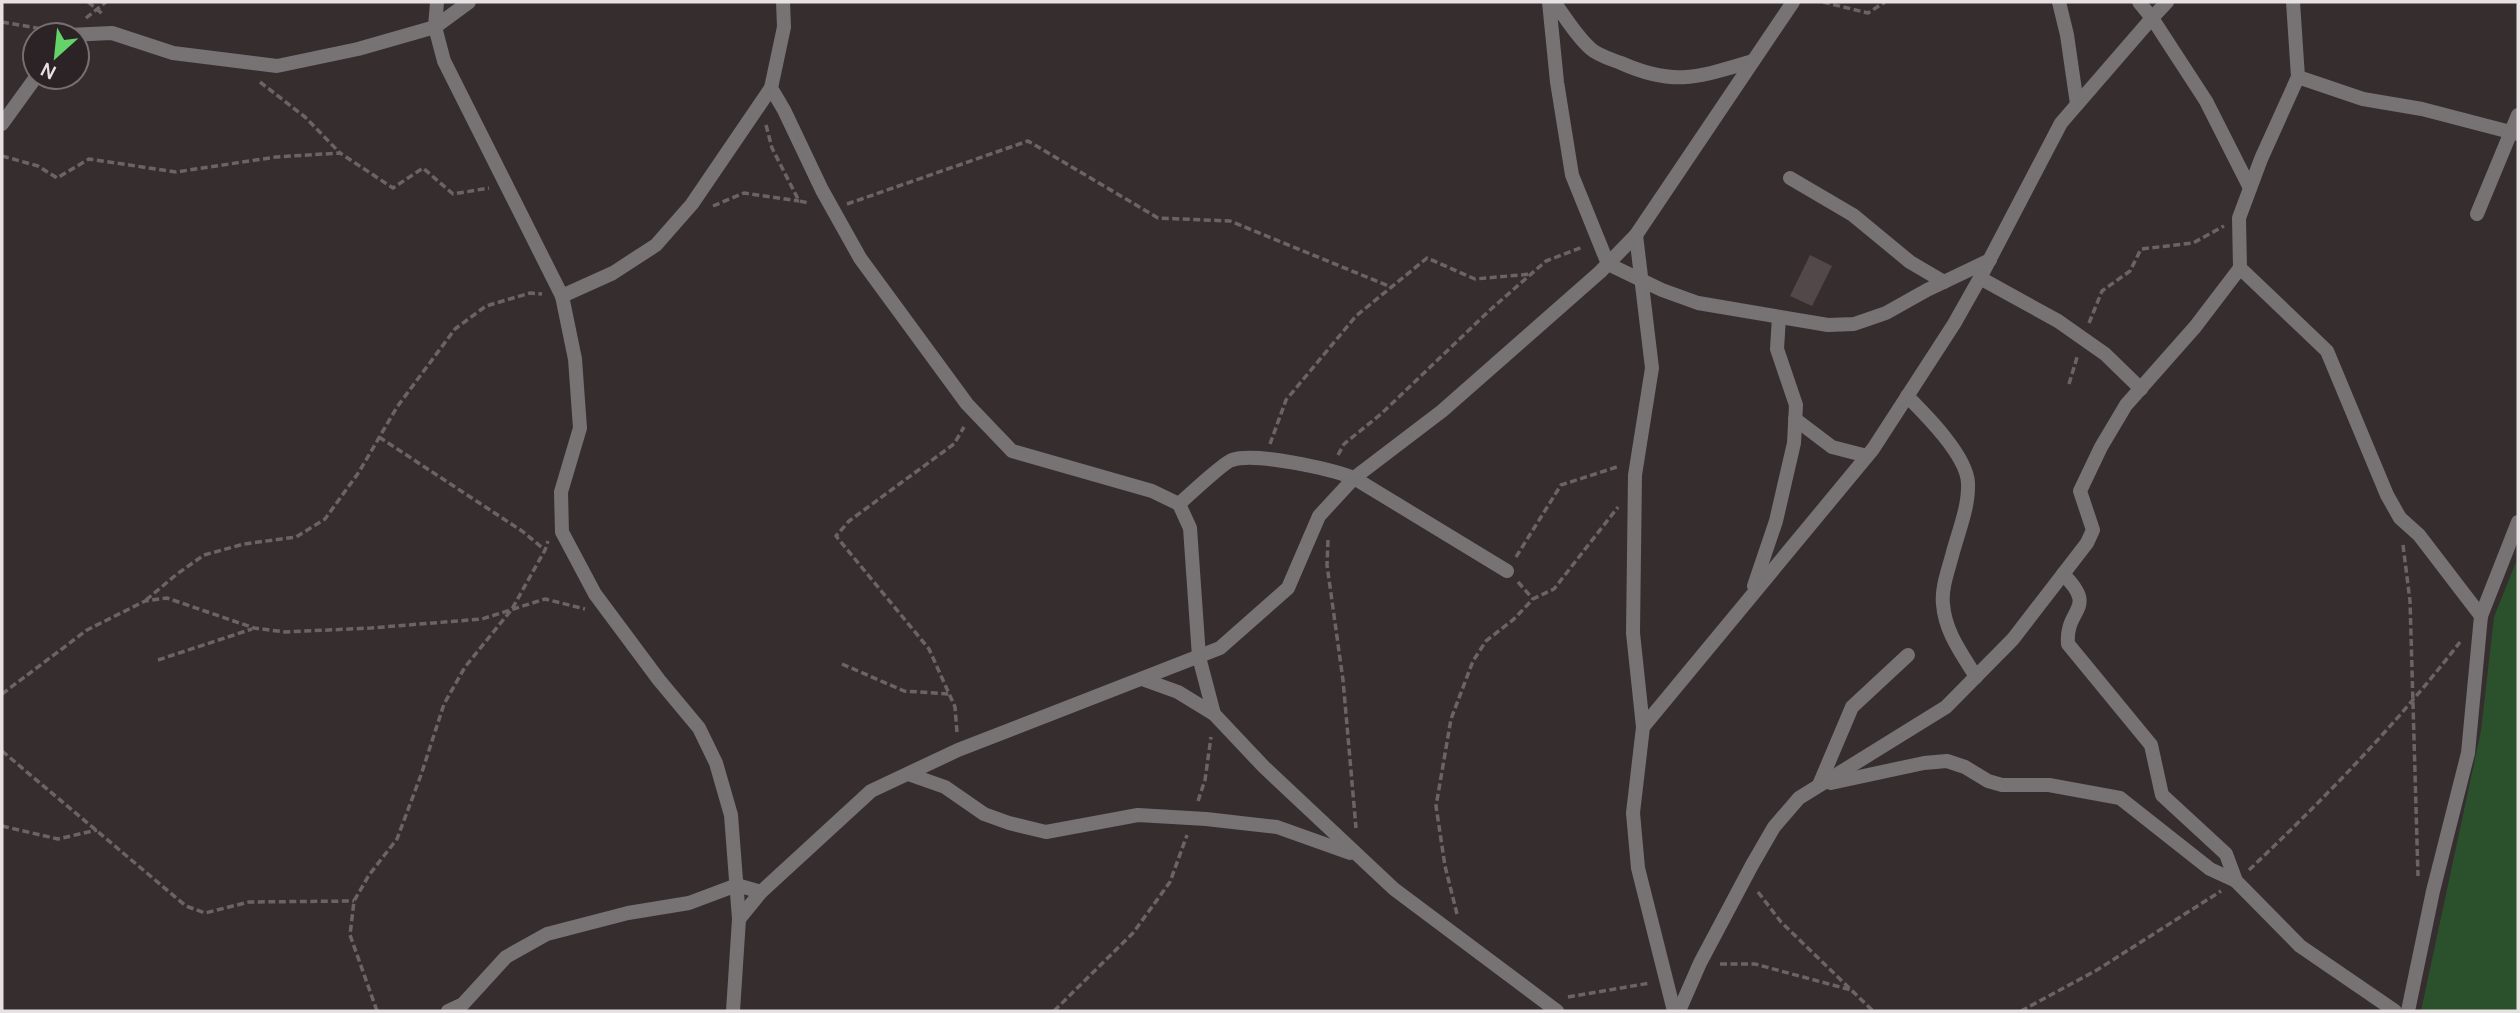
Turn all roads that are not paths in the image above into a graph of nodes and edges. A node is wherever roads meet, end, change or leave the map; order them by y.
1 (437, 2) edge
2 (469, 2) edge
3 (783, 2) edge
4 (1549, 2) edge
5 (1554, 2) edge
6 (1793, 2) edge
7 (2059, 2) edge
8 (2139, 2) edge
9 (2167, 2) edge
10 (2293, 2) edge
11 (2152, 18) junction
12 (435, 27) junction
13 (91, 33) edge
14 (1753, 61) junction
15 (2298, 77) junction
16 (771, 88) junction
17 (26, 91) edge
18 (2077, 104) junction
19 (2518, 115) edge
20 (2, 124) edge
21 (2515, 133) edge
22 (1790, 178) dead end
23 (2250, 188) junction
24 (2477, 214) dead end
25 (1636, 235) junction
26 (1990, 260) junction
27 (1608, 264) junction
28 (2240, 268) junction
29 (1980, 278) junction
30 (1640, 280) junction
31 (1944, 282) junction
32 (562, 296) junction
33 (1779, 317) junction
34 (2141, 389) junction
35 (1907, 397) junction
36 (1796, 419) junction
37 (1867, 456) junction
38 (1354, 478) junction
39 (1179, 504) junction
40 (2518, 522) edge
41 (1507, 571) road end
42 (2063, 574) junction
43 (1750, 596) junction
44 (2481, 616) junction
45 (1908, 655) dead end
46 (1199, 657) junction
47 (1976, 677) junction
48 (1142, 679) junction
49 (1214, 714) junction
50 (1643, 727) junction
51 (908, 774) junction
52 (1819, 785) junction
53 (1358, 856) junction
54 (2236, 881) junction
55 (737, 885) junction
56 (761, 892) junction
57 (739, 919) junction
58 (448, 1011) edge
59 (733, 1011) edge
60 (1556, 1011) edge
61 (1677, 1011) edge
62 (2395, 1011) edge
63 (2408, 1011) edge

1 - 12 street
2 - 12 street
3 - 16 street
4 - 27 street
5 - 14 street
6 - 14 street
7 - 18 street
8 - 11 street
9 - 11 street
10 - 15 street
11 - 18 street
11 - 23 street
12 - 13 street
12 - 32 street
14 - 25 street
15 - 21 street
15 - 23 street
16 - 32 street
16 - 39 street
17 - 20 street
18 - 26 street
19 - 21 street
21 - 24 street
22 - 31 street
23 - 28 street
25 - 27 street
25 - 30 street
26 - 29 street
26 - 31 street
27 - 30 street
27 - 38 street
28 - 34 street
28 - 44 street
29 - 34 street
29 - 35 street
30 - 33 street
30 - 50 street
31 - 33 street
32 - 55 street
33 - 36 street
34 - 42 street
35 - 37 street
35 - 47 street
36 - 37 street
36 - 43 street
37 - 43 street
38 - 39 street
38 - 41 street
38 - 46 street
39 - 46 street
40 - 44 street
42 - 47 street
42 - 54 street
43 - 50 street
44 - 63 street
45 - 52 street
46 - 48 street
46 - 49 street
47 - 52 street
48 - 49 street
48 - 51 street
49 - 53 street
50 - 61 street
51 - 53 street
51 - 56 street
52 - 54 street
52 - 61 street
53 - 60 street
54 - 62 street
55 - 56 street
55 - 57 street
55 - 58 street
56 - 57 street
57 - 59 street

